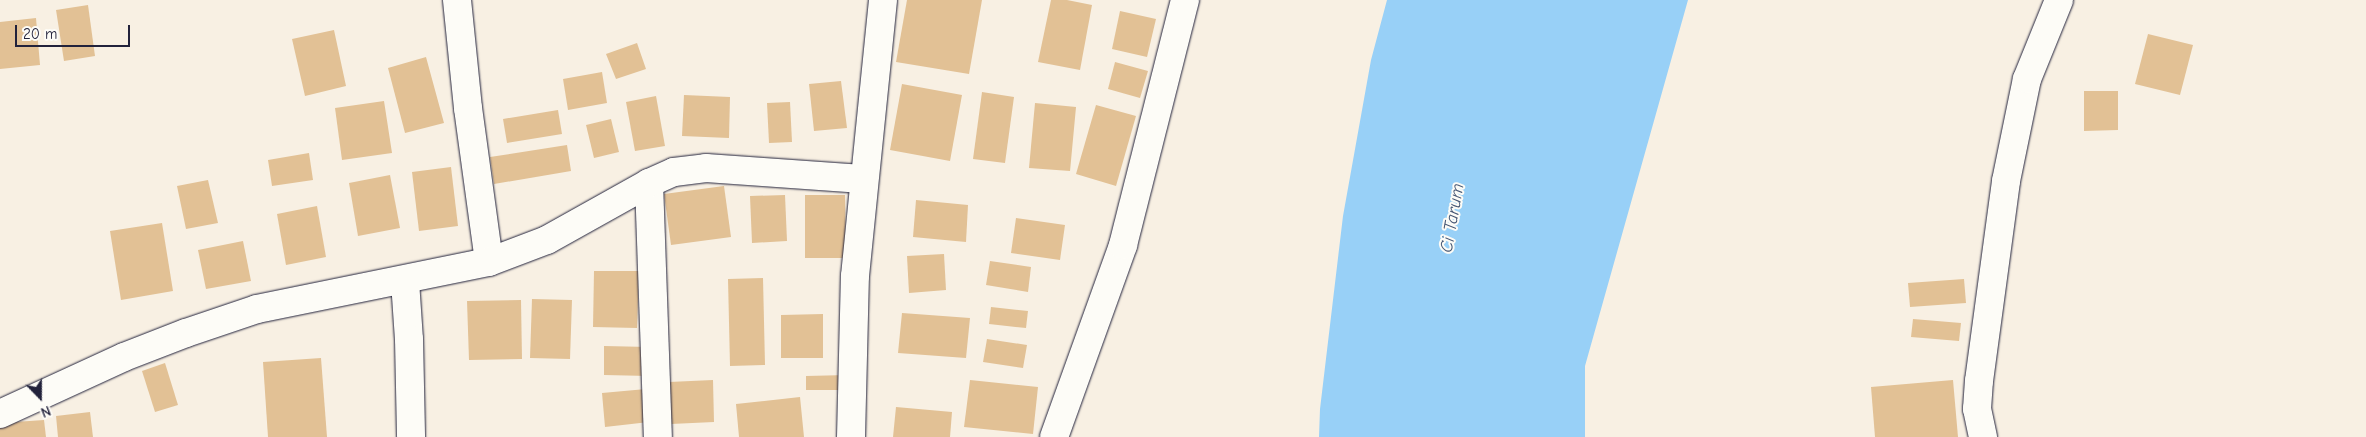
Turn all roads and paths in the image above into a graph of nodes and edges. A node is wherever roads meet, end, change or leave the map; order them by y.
1 (457, 0) edge
2 (883, 0) edge
3 (1185, 0) edge
4 (2059, 0) edge
5 (863, 179) junction
6 (649, 183) junction
7 (489, 262) junction
8 (405, 281) junction
9 (0, 414) edge
10 (411, 437) edge
11 (658, 437) edge
12 (851, 437) edge
13 (1054, 437) edge
14 (1983, 437) edge

1 - 7 street
2 - 5 street
3 - 13 street
4 - 14 street
5 - 6 street
5 - 12 street
6 - 7 street
6 - 11 street
7 - 8 street
8 - 9 street
8 - 10 street

